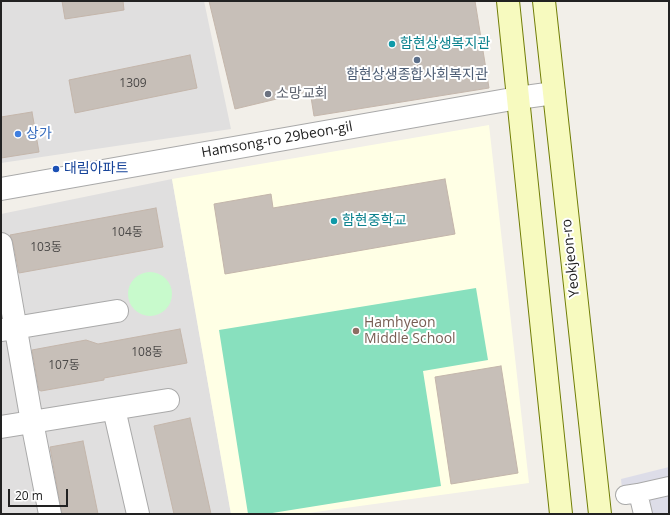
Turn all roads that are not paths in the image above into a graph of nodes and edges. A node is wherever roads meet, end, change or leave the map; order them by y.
1 (508, 1) edge
2 (544, 1) edge
3 (554, 93) junction
4 (518, 98) junction
5 (1, 190) edge
6 (1, 244) edge
7 (117, 311) dead end
8 (8, 329) edge
9 (168, 400) dead end
10 (114, 409) junction
11 (32, 422) junction
12 (1, 427) edge
13 (669, 486) edge
14 (50, 514) edge
15 (138, 514) edge
16 (561, 514) edge
17 (600, 514) edge
18 (643, 514) edge

1 - 4 main road
2 - 3 main road, Yeokjeon-ro
3 - 4 street, Hamsong-ro 29beon-gil
3 - 17 main road, Yeokjeon-ro
4 - 5 street, Hamsong-ro 29beon-gil
4 - 16 main road
6 - 8 street
7 - 8 street
8 - 11 street
9 - 10 street
10 - 11 street
10 - 15 street
11 - 12 street
11 - 14 street
13 - 18 street

